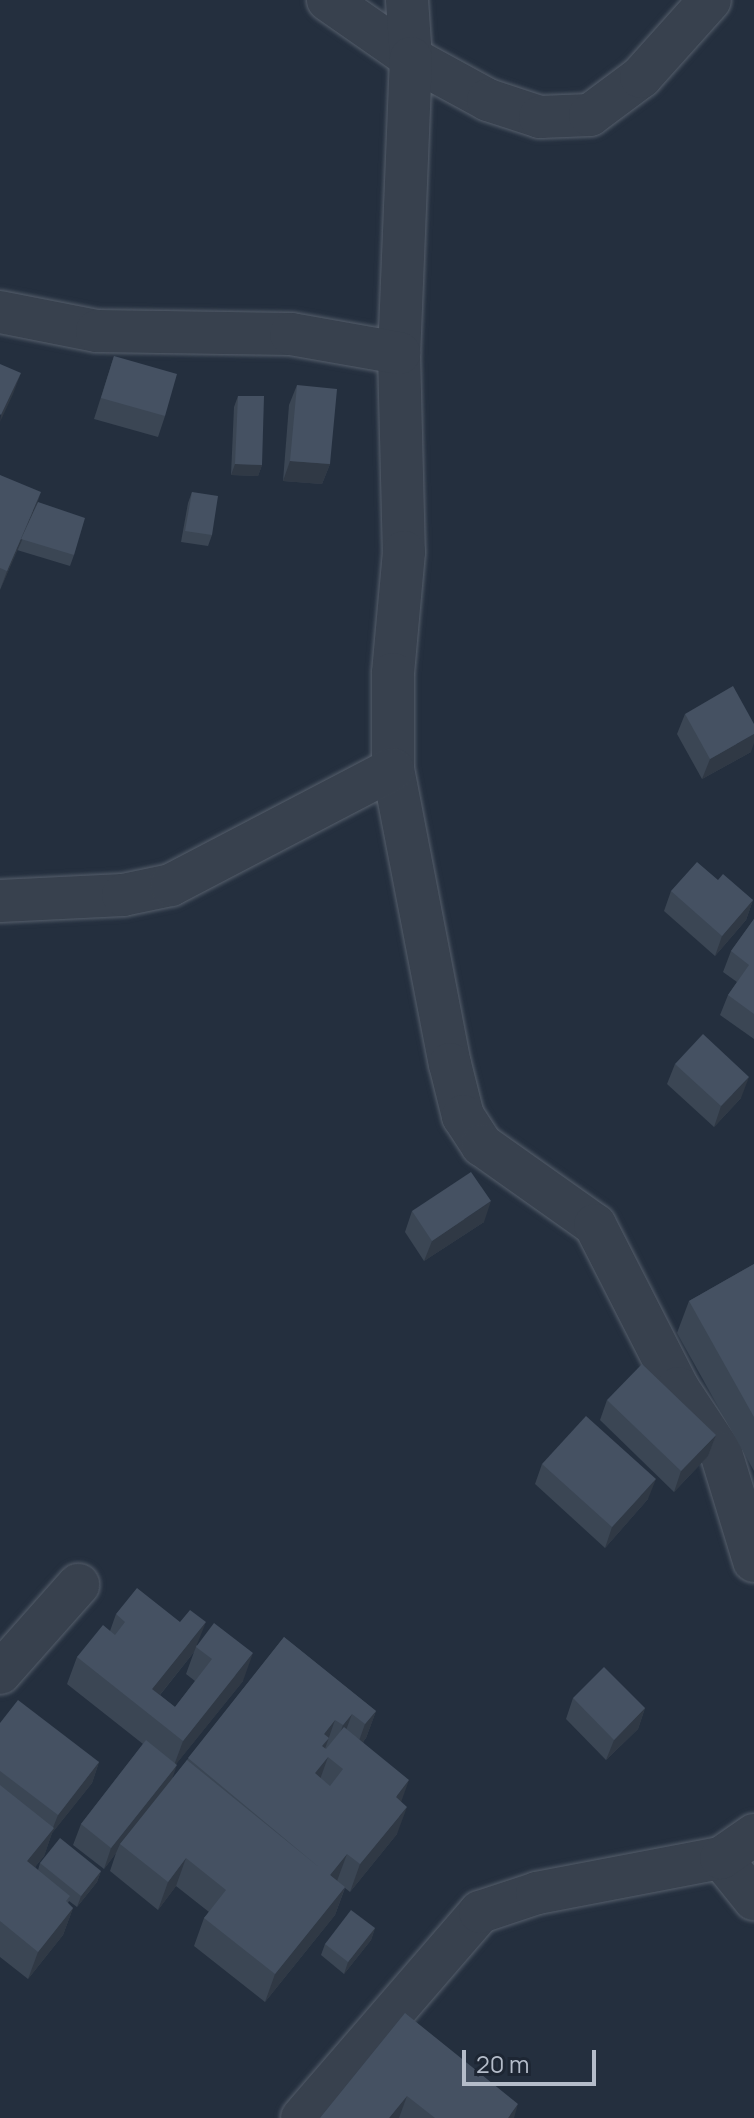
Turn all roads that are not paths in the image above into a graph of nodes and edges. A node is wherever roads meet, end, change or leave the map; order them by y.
1 (328, 0) edge
2 (407, 0) edge
3 (710, 0) edge
4 (411, 58) junction
5 (0, 312) edge
6 (399, 353) junction
7 (393, 769) junction
8 (0, 901) edge
9 (754, 1561) edge
10 (78, 1585) dead end
11 (0, 1673) edge
12 (737, 1847) edge
13 (754, 1899) edge
14 (302, 2118) edge

1 - 4 street
2 - 4 street
3 - 4 street
4 - 6 street
5 - 6 street
6 - 7 street
7 - 8 street
7 - 9 street
10 - 11 street
12 - 13 street
12 - 14 street

